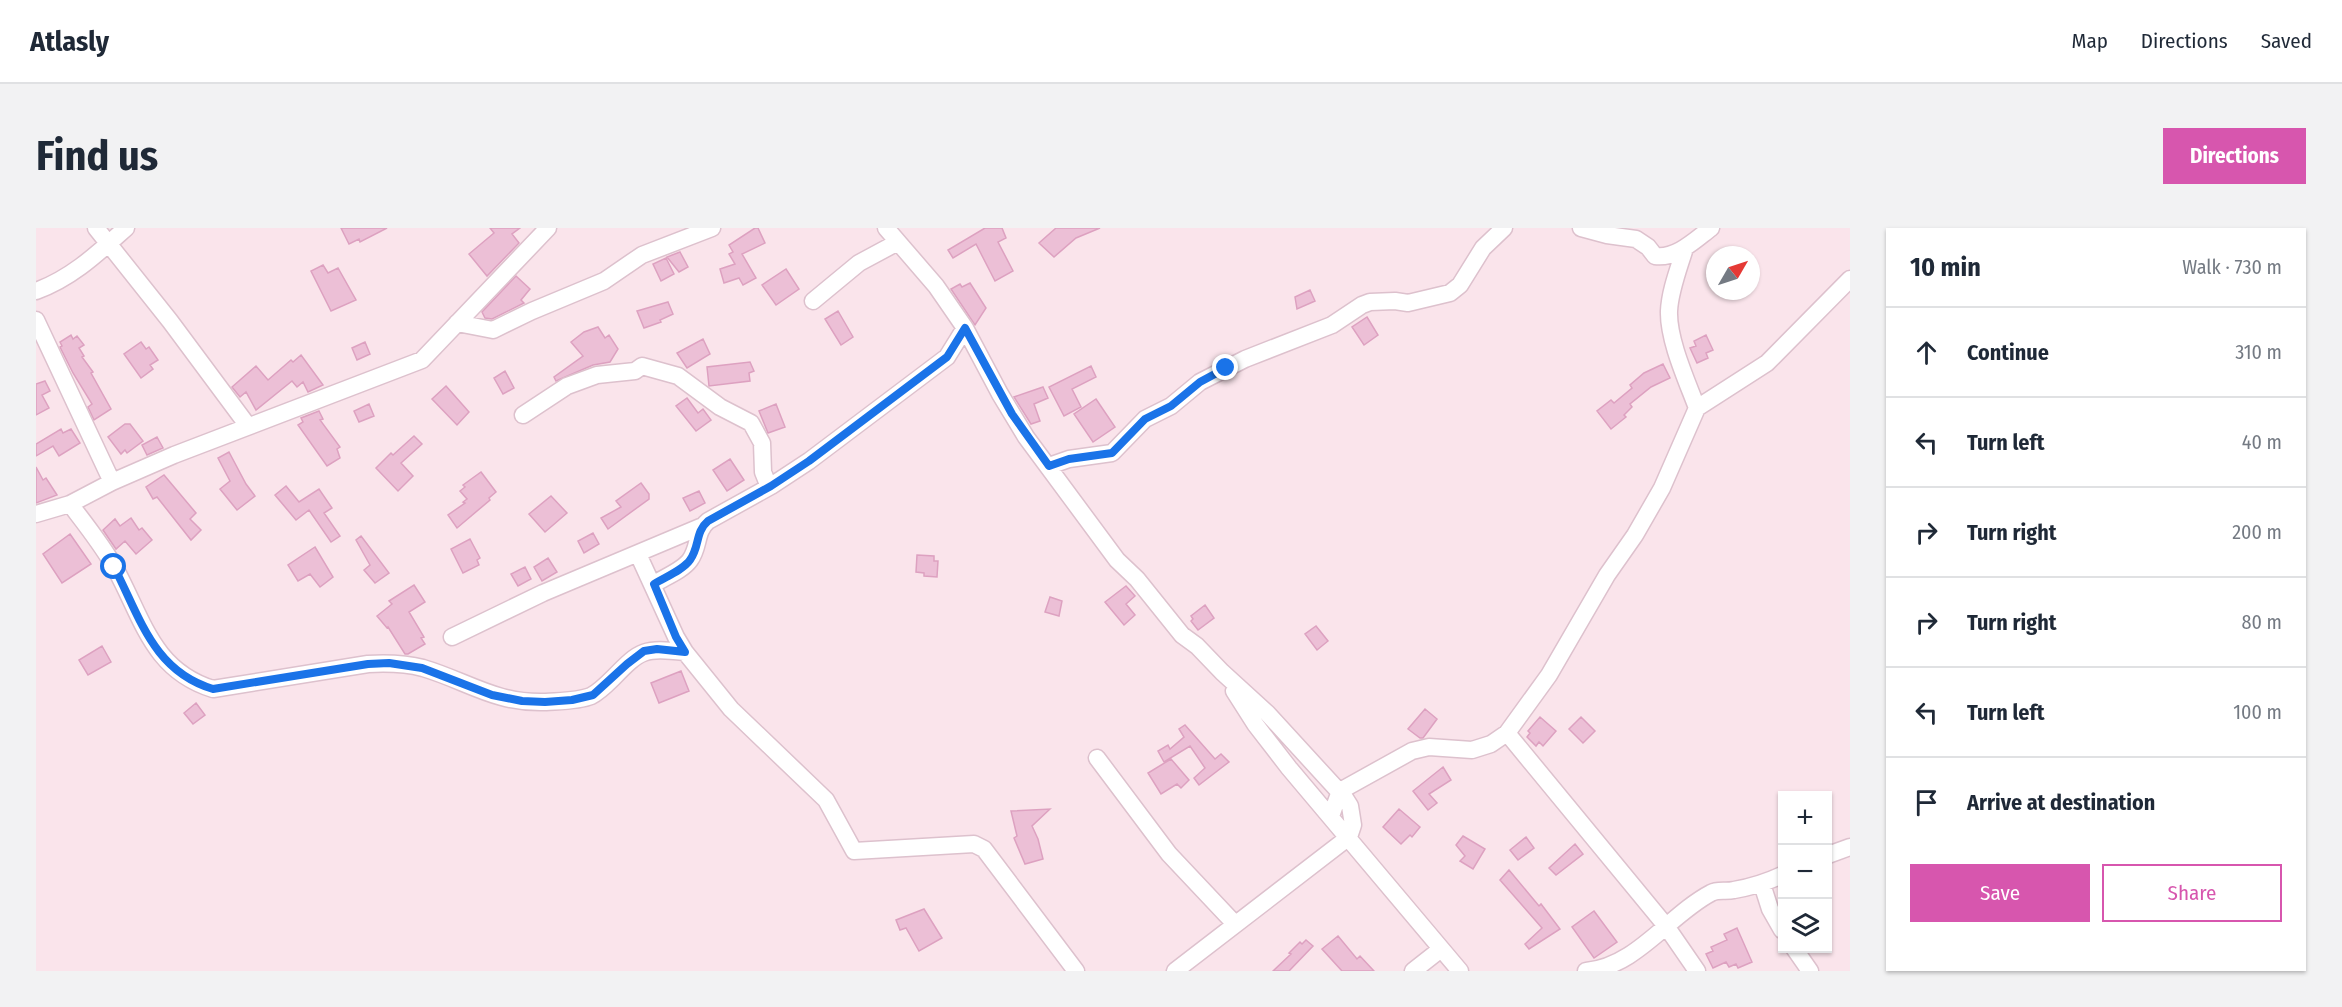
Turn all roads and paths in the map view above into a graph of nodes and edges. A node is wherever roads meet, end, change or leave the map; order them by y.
1 (96, 228) edge
2 (126, 228) edge
3 (548, 228) edge
4 (712, 228) edge
5 (886, 228) edge
6 (1504, 228) edge
7 (1581, 228) edge
8 (1711, 228) edge
9 (108, 242) junction
10 (898, 242) junction
11 (1685, 248) junction
12 (1850, 279) edge
13 (36, 291) edge
14 (813, 301) dead end
15 (36, 320) edge
16 (457, 323) junction
17 (965, 328) junction
18 (1697, 408) junction
19 (523, 415) dead end
20 (248, 426) junction
21 (1049, 466) junction
22 (112, 482) junction
23 (769, 488) junction
24 (70, 504) junction
25 (36, 514) edge
26 (700, 527) junction
27 (638, 554) junction
28 (654, 584) junction
29 (452, 637) dead end
30 (685, 652) junction
31 (1222, 672) junction
32 (1507, 733) junction
33 (1098, 758) dead end
34 (1340, 791) junction
35 (1331, 816) junction
36 (1349, 837) junction
37 (1850, 847) edge
38 (1832, 853) edge
39 (1778, 877) edge
40 (1762, 884) junction
41 (1778, 923) edge
42 (1235, 924) junction
43 (1666, 926) junction
44 (1441, 949) junction
45 (1797, 953) edge
46 (1076, 971) edge
47 (1175, 971) edge
48 (1413, 971) edge
49 (1460, 971) edge
50 (1586, 971) edge
51 (1697, 971) edge
52 (1810, 971) edge

1 - 9 street
2 - 9 street
3 - 16 street
4 - 16 street
5 - 10 street
6 - 21 street
7 - 11 street
8 - 11 street
9 - 13 street
9 - 20 street
10 - 14 street
10 - 17 street
11 - 18 street
12 - 18 street
15 - 22 street
16 - 20 street
17 - 21 street
17 - 23 street
18 - 32 street
19 - 23 street
20 - 22 street
21 - 31 street
22 - 24 street
23 - 26 street
24 - 25 street
24 - 30 street
26 - 27 street
26 - 28 street
27 - 28 street
27 - 29 street
28 - 30 street
30 - 46 street
31 - 34 street
31 - 35 street
32 - 34 street
32 - 43 street
33 - 42 street
34 - 35 street
34 - 36 street
35 - 36 street
36 - 42 street
36 - 44 street
37 - 38 street
39 - 40 street
40 - 41 street
40 - 43 street
42 - 47 street
43 - 50 street
43 - 51 street
44 - 48 street
44 - 49 street
45 - 52 street

